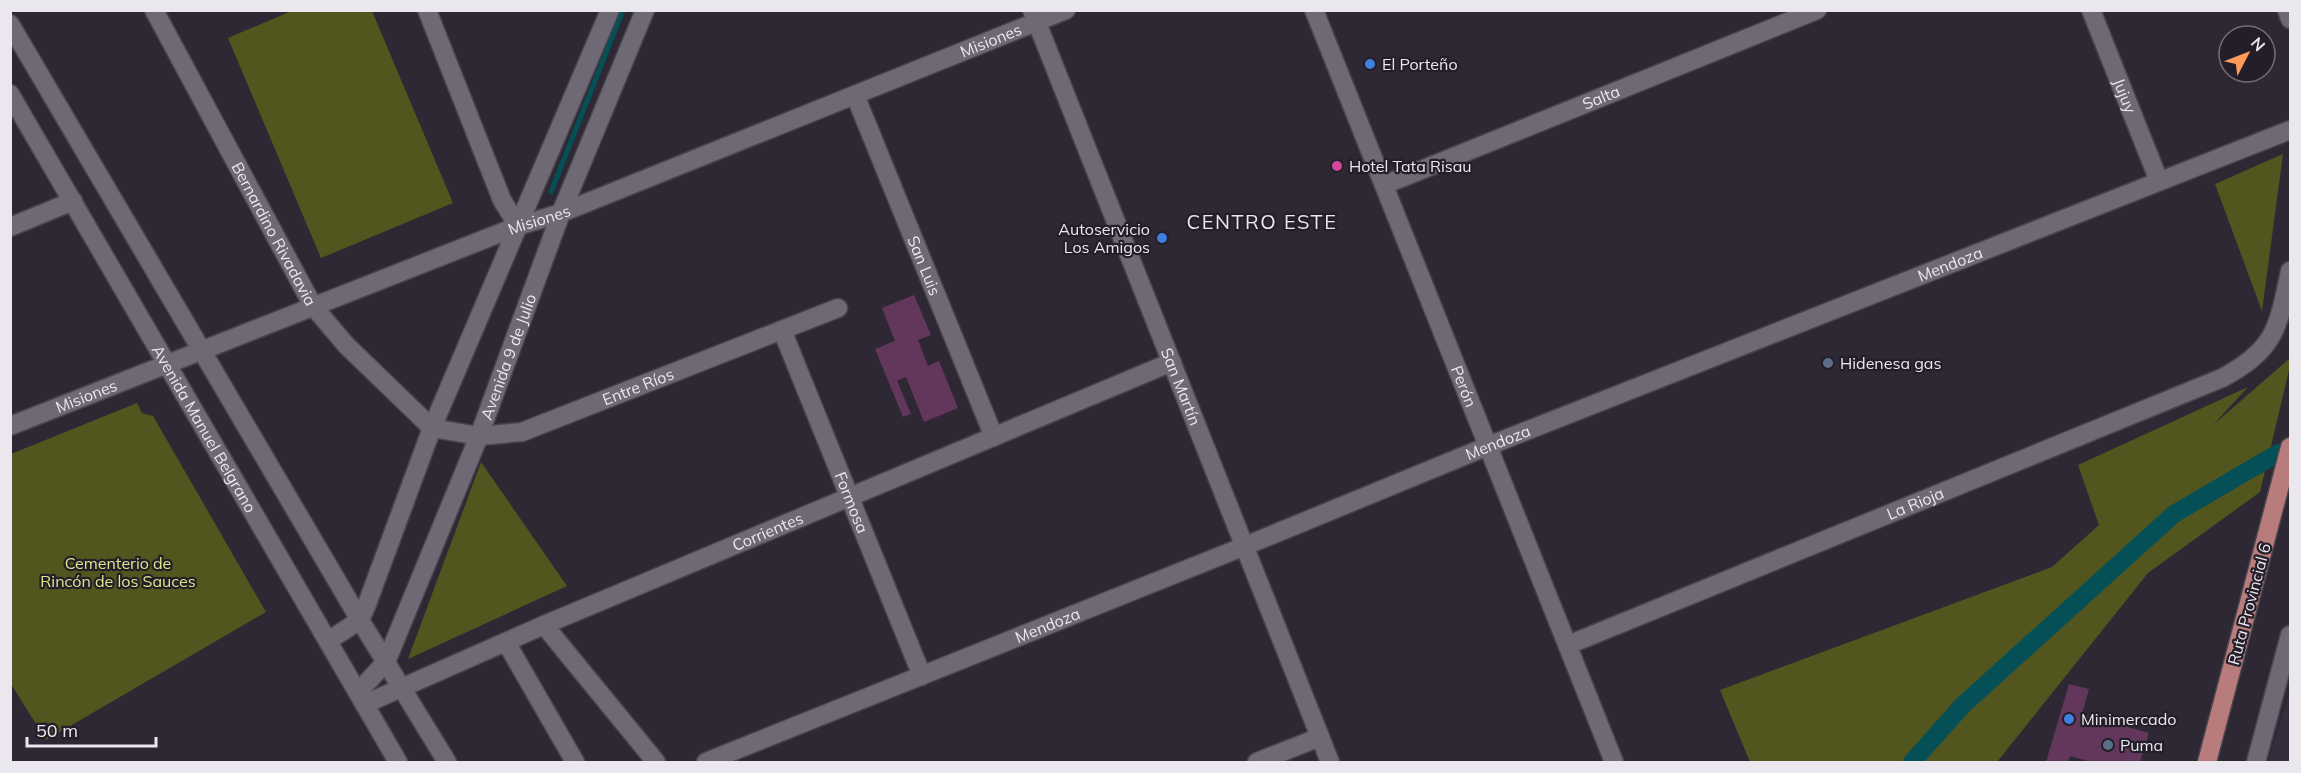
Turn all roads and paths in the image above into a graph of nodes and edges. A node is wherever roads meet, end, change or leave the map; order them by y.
1 (154, 10) edge
2 (427, 10) edge
3 (610, 10) edge
4 (645, 10) edge
5 (1066, 10) edge
6 (1314, 10) edge
7 (1817, 10) edge
8 (2091, 10) edge
9 (2288, 10) edge
10 (1034, 17) edge
11 (2290, 19) edge
12 (10, 24) edge
13 (10, 94) edge
14 (855, 95) junction
15 (2290, 130) edge
16 (2159, 181) junction
17 (1384, 185) junction
18 (73, 201) junction
19 (561, 213) junction
20 (518, 226) junction
21 (10, 227) edge
22 (2290, 271) edge
23 (313, 306) junction
24 (838, 308) dead end
25 (782, 330) junction
26 (201, 350) junction
27 (1172, 363) junction
28 (167, 364) junction
29 (10, 426) edge
30 (432, 428) junction
31 (479, 436) junction
32 (994, 437) junction
33 (1488, 446) junction
34 (2290, 447) edge
35 (849, 497) junction
36 (1245, 546) junction
37 (360, 620) junction
38 (544, 625) junction
39 (2290, 635) edge
40 (328, 641) junction
41 (506, 642) junction
42 (1568, 645) junction
43 (386, 662) junction
44 (922, 676) junction
45 (402, 687) junction
46 (361, 698) junction
47 (1320, 737) junction
48 (397, 762) edge
49 (447, 762) edge
50 (575, 762) edge
51 (656, 762) edge
52 (706, 762) edge
53 (1257, 762) edge
54 (1330, 762) edge
55 (1614, 762) edge
56 (2208, 762) edge
57 (2256, 762) edge

1 - 23 street, Bernardino Rivadavia
2 - 20 street
3 - 20 street
4 - 19 street, Avenida 9 de Julio
5 - 10 street, Misiones
6 - 17 street, Perón
7 - 17 street, Salta
8 - 16 street, Jujuy
9 - 11 street
10 - 14 street, Misiones
10 - 27 street, San Martín
12 - 26 street
13 - 18 street, Avenida Manuel Belgrano
14 - 19 street, Misiones
14 - 32 street, San Luis
15 - 16 street, Mendoza
16 - 33 street, Mendoza
17 - 33 street, Perón
18 - 21 street
18 - 28 street, Avenida Manuel Belgrano
19 - 20 street, Misiones
19 - 31 street, Avenida 9 de Julio
20 - 23 street, Misiones
20 - 30 street
22 - 42 street, La Rioja
23 - 26 street, Misiones
23 - 30 street, Bernardino Rivadavia
24 - 25 street, Entre Ríos
25 - 31 street, Entre Ríos
25 - 35 street, Formosa
26 - 28 street, Misiones
26 - 37 street
27 - 32 street, Corrientes
27 - 36 street, San Martín
28 - 29 street, Misiones
28 - 40 street, Avenida Manuel Belgrano
30 - 31 street, Entre Ríos
30 - 37 street
31 - 43 street, Avenida 9 de Julio
32 - 35 street, Corrientes
33 - 36 street, Mendoza
33 - 42 street, Perón
34 - 56 main road, Ruta Provincial 6
35 - 38 street, Corrientes
35 - 44 street, Formosa
36 - 44 street, Mendoza
36 - 47 street, San Martín
37 - 40 street
37 - 43 street
38 - 41 street, Corrientes
38 - 51 street
39 - 57 street
40 - 46 street, Avenida Manuel Belgrano
41 - 45 street, Corrientes
41 - 50 street
42 - 55 street, Perón
43 - 45 street
43 - 46 street, Avenida 9 de Julio
44 - 52 street, Mendoza
45 - 46 street, Corrientes
45 - 49 street
46 - 48 street, Avenida Manuel Belgrano
47 - 53 street
47 - 54 street, San Martín

